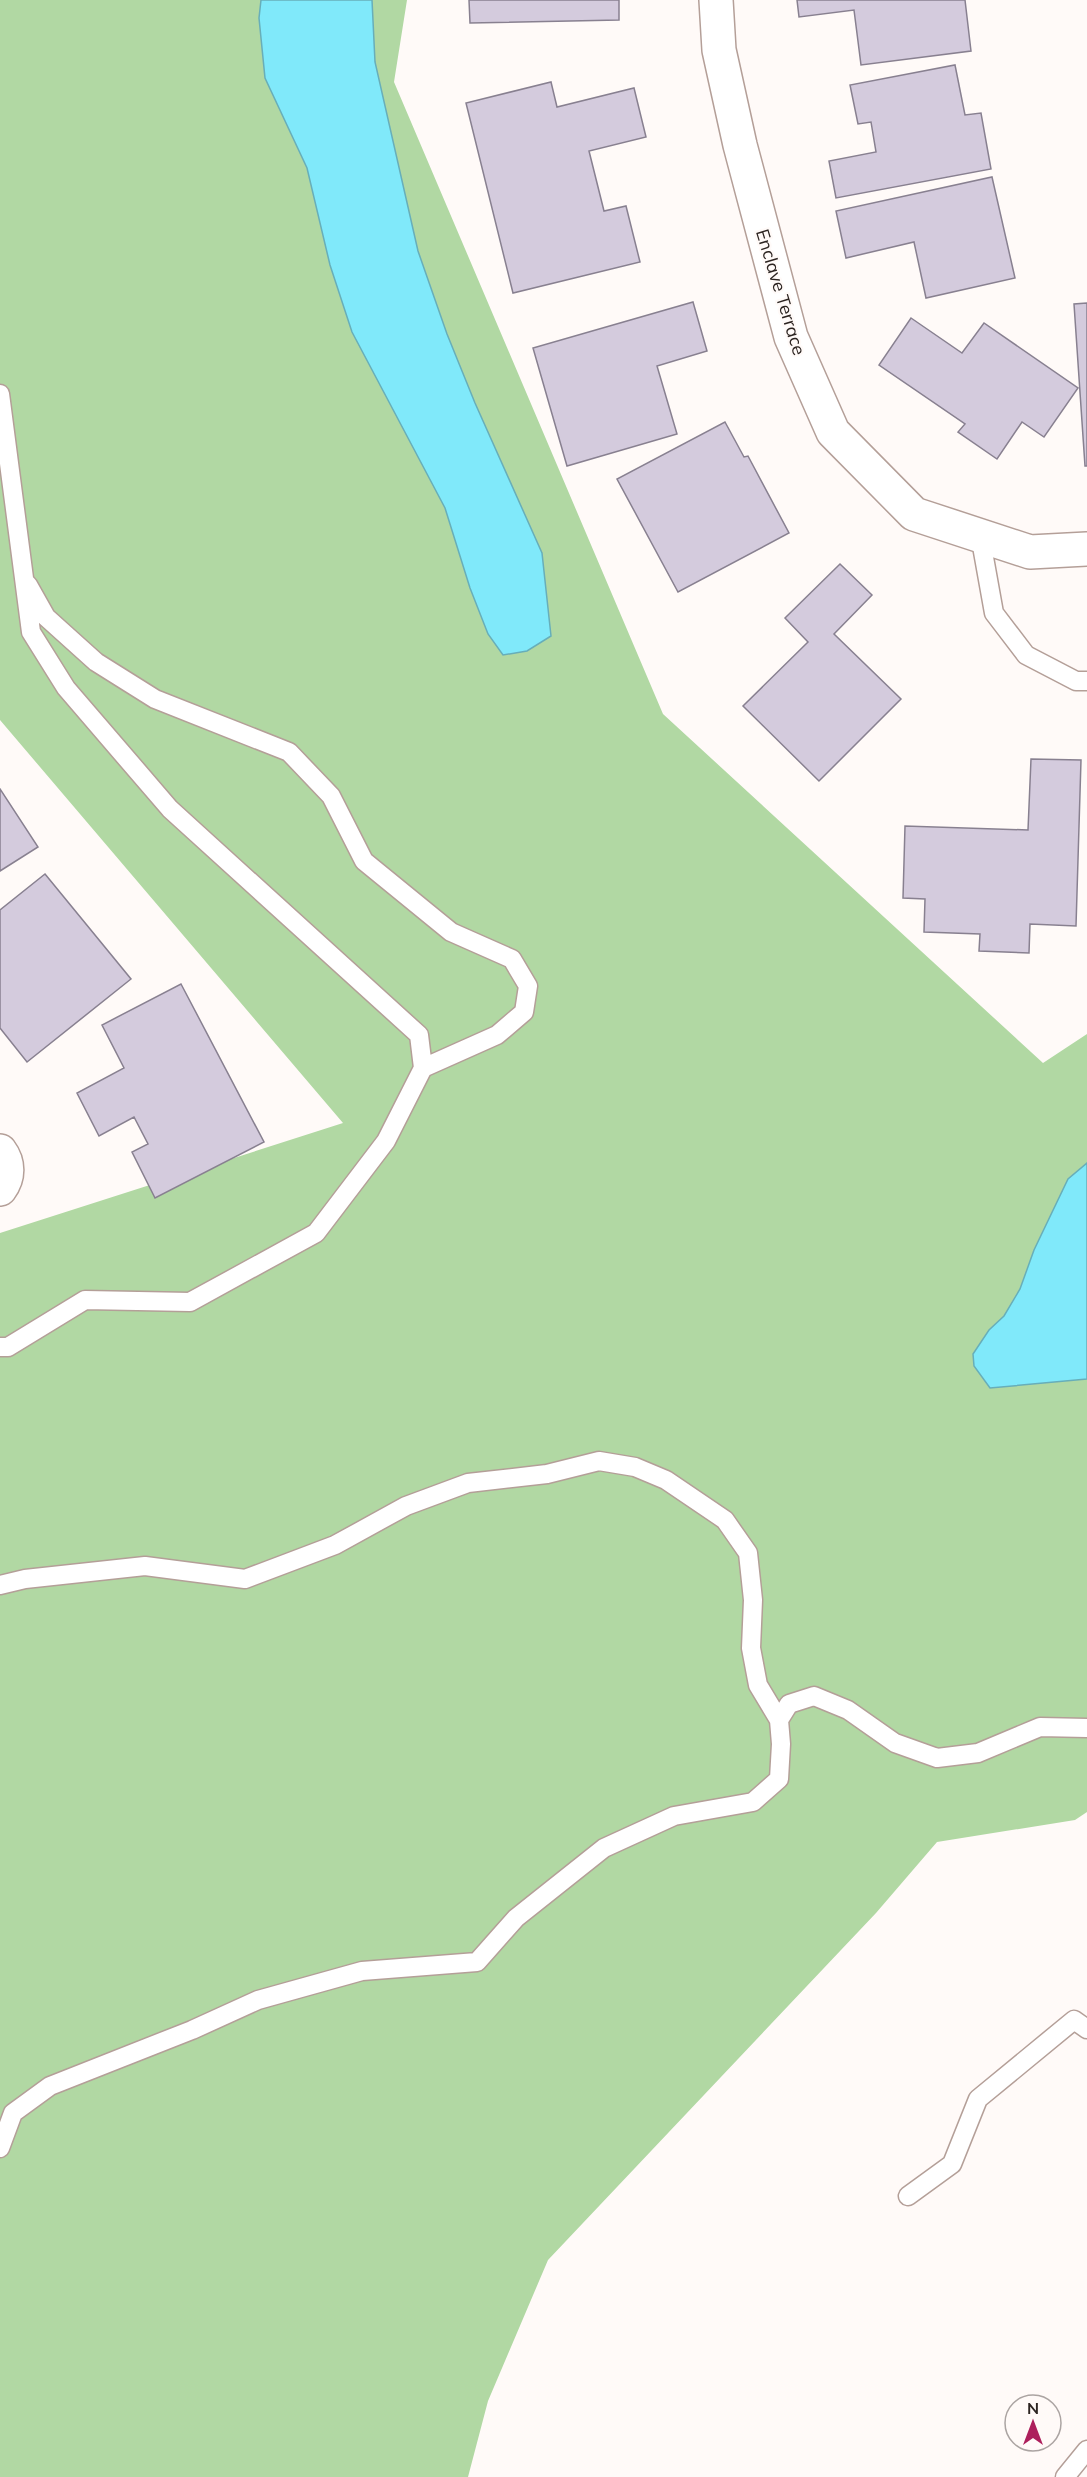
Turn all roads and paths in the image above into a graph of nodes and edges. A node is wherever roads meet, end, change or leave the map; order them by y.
1 (716, 0) edge
2 (0, 394) edge
3 (980, 535) junction
4 (1087, 549) edge
5 (23, 575) junction
6 (1087, 681) edge
7 (423, 1068) junction
8 (0, 1151) edge
9 (0, 1189) edge
10 (0, 1347) edge
11 (0, 1585) edge
12 (779, 1720) junction
13 (1087, 1728) edge
14 (1087, 2029) edge
15 (0, 2148) edge
16 (908, 2196) dead end
17 (1087, 2450) edge
18 (1065, 2477) edge

1 - 3 street, Enclave Terrace
2 - 5 lane
3 - 4 street, Enclave Terrace
3 - 6 lane
5 - 7 lane
5 - 7 lane
7 - 10 lane
8 - 9 street
11 - 12 lane
12 - 13 lane
12 - 15 lane
14 - 16 lane
17 - 18 lane

